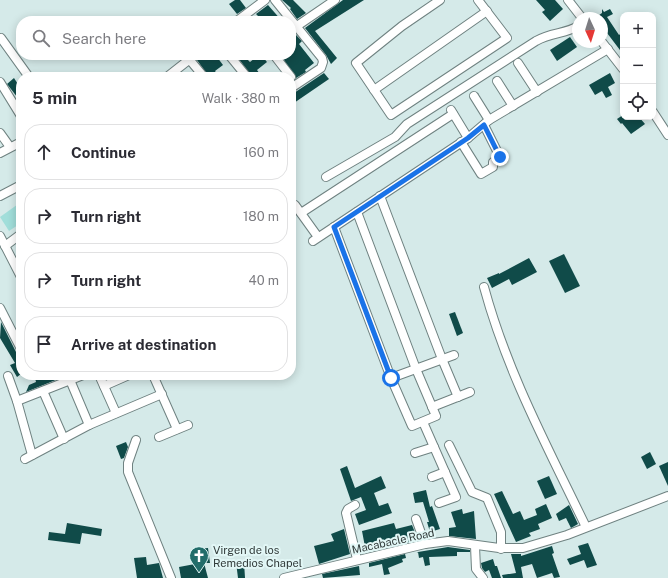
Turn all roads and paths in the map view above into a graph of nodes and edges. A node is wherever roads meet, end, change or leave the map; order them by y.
1 (265, 0) edge
2 (275, 0) edge
3 (335, 0) edge
4 (440, 0) edge
5 (478, 0) edge
6 (568, 0) edge
7 (487, 11) junction
8 (577, 12) edge
9 (246, 16) edge
10 (289, 16) edge
11 (297, 26) joint
12 (572, 29) edge
13 (0, 39) edge
14 (608, 49) joint
15 (16, 59) edge
16 (17, 60) edge
17 (188, 60) edge
18 (194, 60) edge
19 (233, 60) edge
20 (278, 60) edge
21 (518, 63) dead end
22 (620, 65) edge
23 (25, 72) edge
24 (173, 72) edge
25 (201, 72) edge
26 (243, 72) edge
27 (287, 72) edge
28 (497, 81) dead end
29 (0, 82) edge
30 (296, 85) edge
31 (374, 90) junction
32 (537, 92) junction
33 (474, 96) dead end
34 (513, 106) junction
35 (16, 108) edge
36 (656, 117) edge
37 (487, 123) junction
38 (0, 133) edge
39 (668, 135) edge
40 (465, 140) junction
41 (16, 144) edge
42 (10, 147) junction
43 (0, 153) edge
44 (326, 177) dead end
45 (16, 188) edge
46 (0, 196) edge
47 (380, 196) junction
48 (296, 206) edge
49 (357, 212) junction
50 (301, 213) junction
51 (334, 227) junction
52 (0, 236) edge
53 (16, 238) edge
54 (5, 246) junction
55 (16, 267) edge
56 (484, 287) dead end
57 (0, 308) edge
58 (16, 339) edge
59 (454, 355) dead end
60 (442, 360) junction
61 (416, 369) junction
62 (8, 376) dead end
63 (391, 378) junction
64 (70, 380) joint
65 (101, 380) edge
66 (118, 380) edge
67 (156, 380) edge
68 (104, 386) junction
69 (42, 391) junction
70 (470, 392) dead end
71 (162, 394) junction
72 (458, 396) junction
73 (17, 401) junction
74 (432, 407) junction
75 (116, 413) junction
76 (423, 422) junction
77 (188, 425) dead end
78 (89, 426) junction
79 (177, 429) junction
80 (159, 437) dead end
81 (64, 439) junction
82 (136, 440) dead end
83 (449, 445) dead end
84 (434, 447) junction
85 (415, 453) dead end
86 (445, 472) junction
87 (432, 477) dead end
88 (668, 496) edge
89 (440, 503) dead end
90 (355, 505) dead end
91 (416, 519) dead end
92 (586, 527) junction
93 (425, 544) junction
94 (475, 546) junction
95 (501, 548) junction
96 (357, 560) junction
97 (171, 578) edge
98 (284, 578) edge
99 (483, 578) edge

1 - 9 street
2 - 10 street
3 - 11 street
4 - 31 street
5 - 7 street
6 - 8 street
7 - 31 street
7 - 31 street
11 - 30 street
12 - 44 street
13 - 15 street
14 - 22 street
14 - 32 street
16 - 23 street
17 - 24 street
18 - 25 street
19 - 26 street
20 - 27 street
21 - 32 street
28 - 34 street
29 - 35 street
32 - 34 street
33 - 37 street
34 - 37 street
36 - 39 street
37 - 40 street
37 - 40 street
38 - 42 street
40 - 47 street
40 - 50 street
41 - 42 street
42 - 43 street
45 - 46 street
47 - 49 street
47 - 60 street
48 - 50 street
49 - 51 street
49 - 61 street
50 - 51 street
51 - 63 street
52 - 54 street
53 - 54 street
54 - 55 street
56 - 92 street
57 - 58 street
59 - 60 street
60 - 61 street
60 - 72 street
61 - 63 street
61 - 74 street
62 - 73 street
63 - 76 street
64 - 69 street
64 - 78 street
65 - 68 street
66 - 68 street
67 - 71 street
68 - 75 street
69 - 73 street
69 - 81 street
70 - 72 street
71 - 75 street
71 - 79 street
72 - 74 street
73 - 81 street
74 - 76 street
75 - 78 street
76 - 84 street
77 - 79 street
78 - 81 street
79 - 80 street
82 - 97 street
83 - 95 street
84 - 85 street
84 - 86 street
86 - 87 street
86 - 89 street
88 - 92 street, Macabacle Road
90 - 96 street
91 - 93 street
92 - 95 street, Macabacle Road
93 - 94 street, Macabacle Road
93 - 96 street, Macabacle Road
94 - 95 street, Macabacle Road
94 - 99 street
96 - 98 street, Macabacle Road

